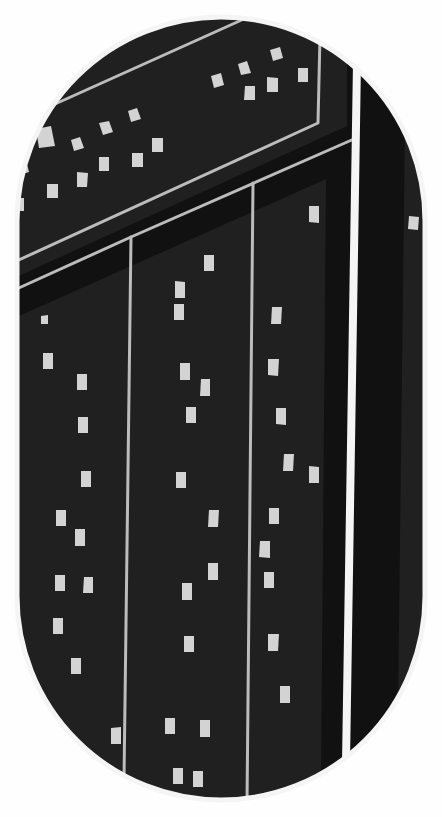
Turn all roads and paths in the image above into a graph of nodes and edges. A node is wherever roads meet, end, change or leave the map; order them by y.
1 (245, 19) edge
2 (320, 42) edge
3 (357, 69) edge
4 (53, 105) edge
5 (356, 138) junction
6 (253, 183) junction
7 (131, 237) junction
8 (17, 261) edge
9 (17, 289) edge
10 (346, 757) edge
11 (124, 776) edge
12 (247, 798) edge

1 - 4 lane
2 - 8 lane
3 - 5 main road
5 - 6 lane
5 - 10 main road
6 - 7 lane
6 - 12 lane
7 - 9 lane
7 - 11 lane

